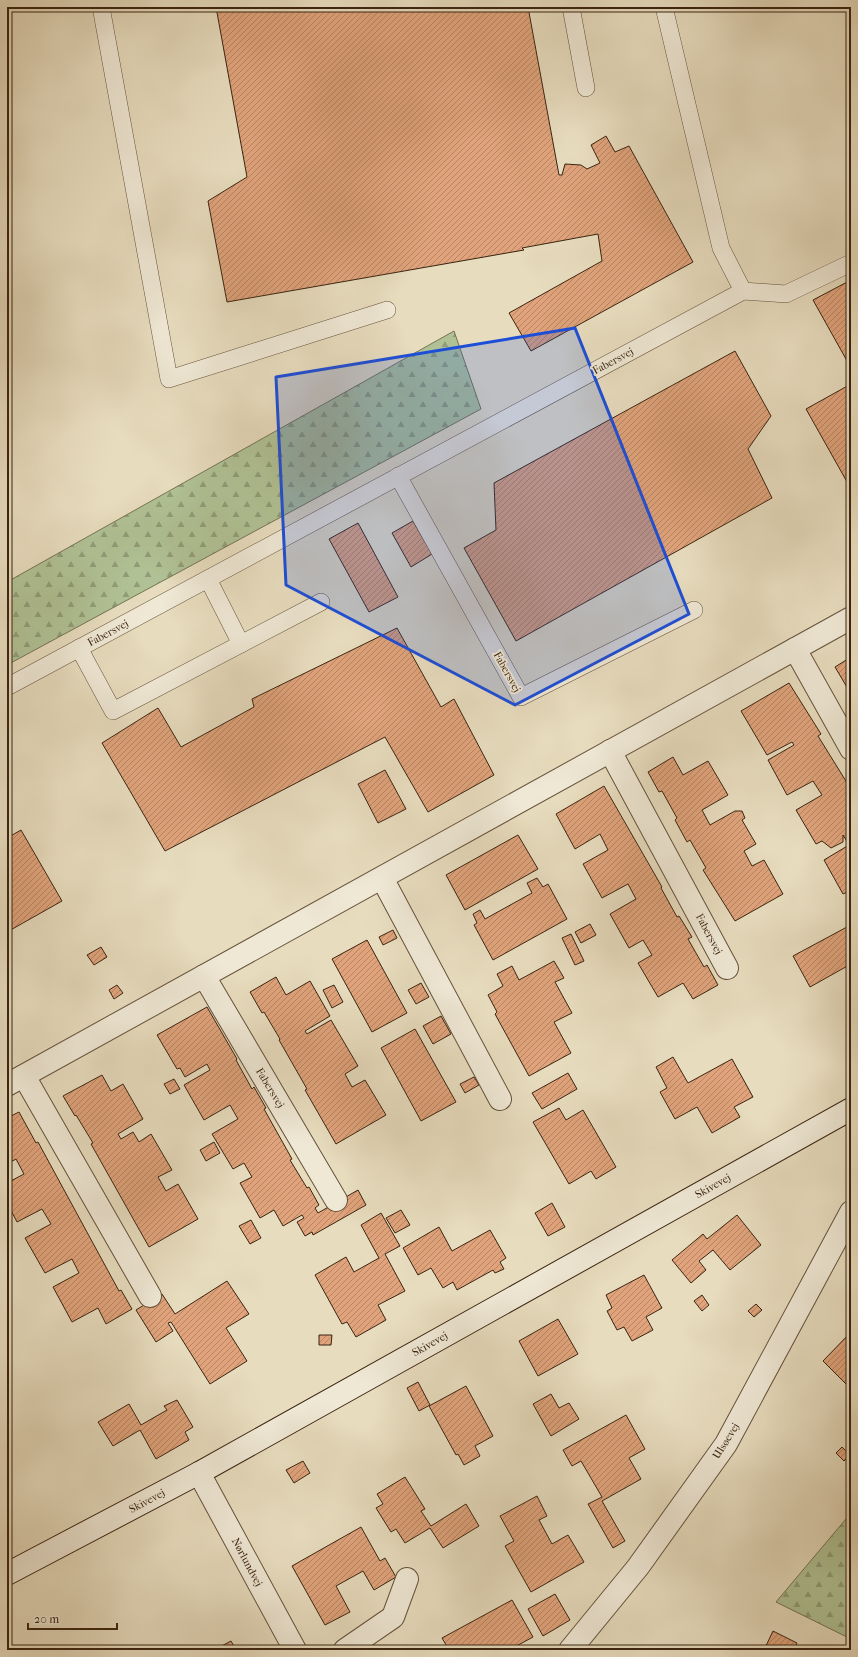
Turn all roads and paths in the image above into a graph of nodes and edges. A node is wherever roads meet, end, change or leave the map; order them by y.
1 (101, 7) edge
2 (571, 7) edge
3 (664, 7) edge
4 (586, 88) dead end
5 (851, 263) edge
6 (743, 291) junction
7 (387, 310) dead end
8 (398, 476) junction
9 (208, 579) junction
10 (321, 602) dead end
11 (694, 610) dead end
12 (851, 618) edge
13 (241, 644) junction
14 (79, 648) junction
15 (795, 650) junction
16 (7, 687) edge
17 (851, 748) edge
18 (610, 751) junction
19 (382, 878) junction
20 (728, 968) dead end
21 (204, 976) junction
22 (15, 1080) edge
23 (500, 1099) dead end
24 (851, 1109) edge
25 (336, 1200) dead end
26 (851, 1212) edge
27 (150, 1296) dead end
28 (199, 1473) junction
29 (7, 1574) edge
30 (407, 1579) dead end
31 (295, 1650) edge
32 (345, 1650) edge
33 (570, 1650) edge

1 - 7 lane
2 - 4 lane
3 - 6 lane
5 - 6 lane
6 - 8 lane, Fabersvej
8 - 9 lane, Fabersvej
8 - 11 lane, Fabersvej
9 - 13 lane
9 - 14 lane, Fabersvej
10 - 13 lane
12 - 15 street
13 - 14 lane
14 - 16 lane, Fabersvej
15 - 17 street
15 - 18 street
18 - 19 street
18 - 20 street, Fabersvej
19 - 21 street
19 - 23 street
21 - 22 street
21 - 25 street, Fabersvej
22 - 27 street
24 - 28 street, Skivevej
26 - 33 street, Ulsøevej
28 - 29 street, Skivevej
28 - 31 street, Nørlundvej
30 - 32 street

